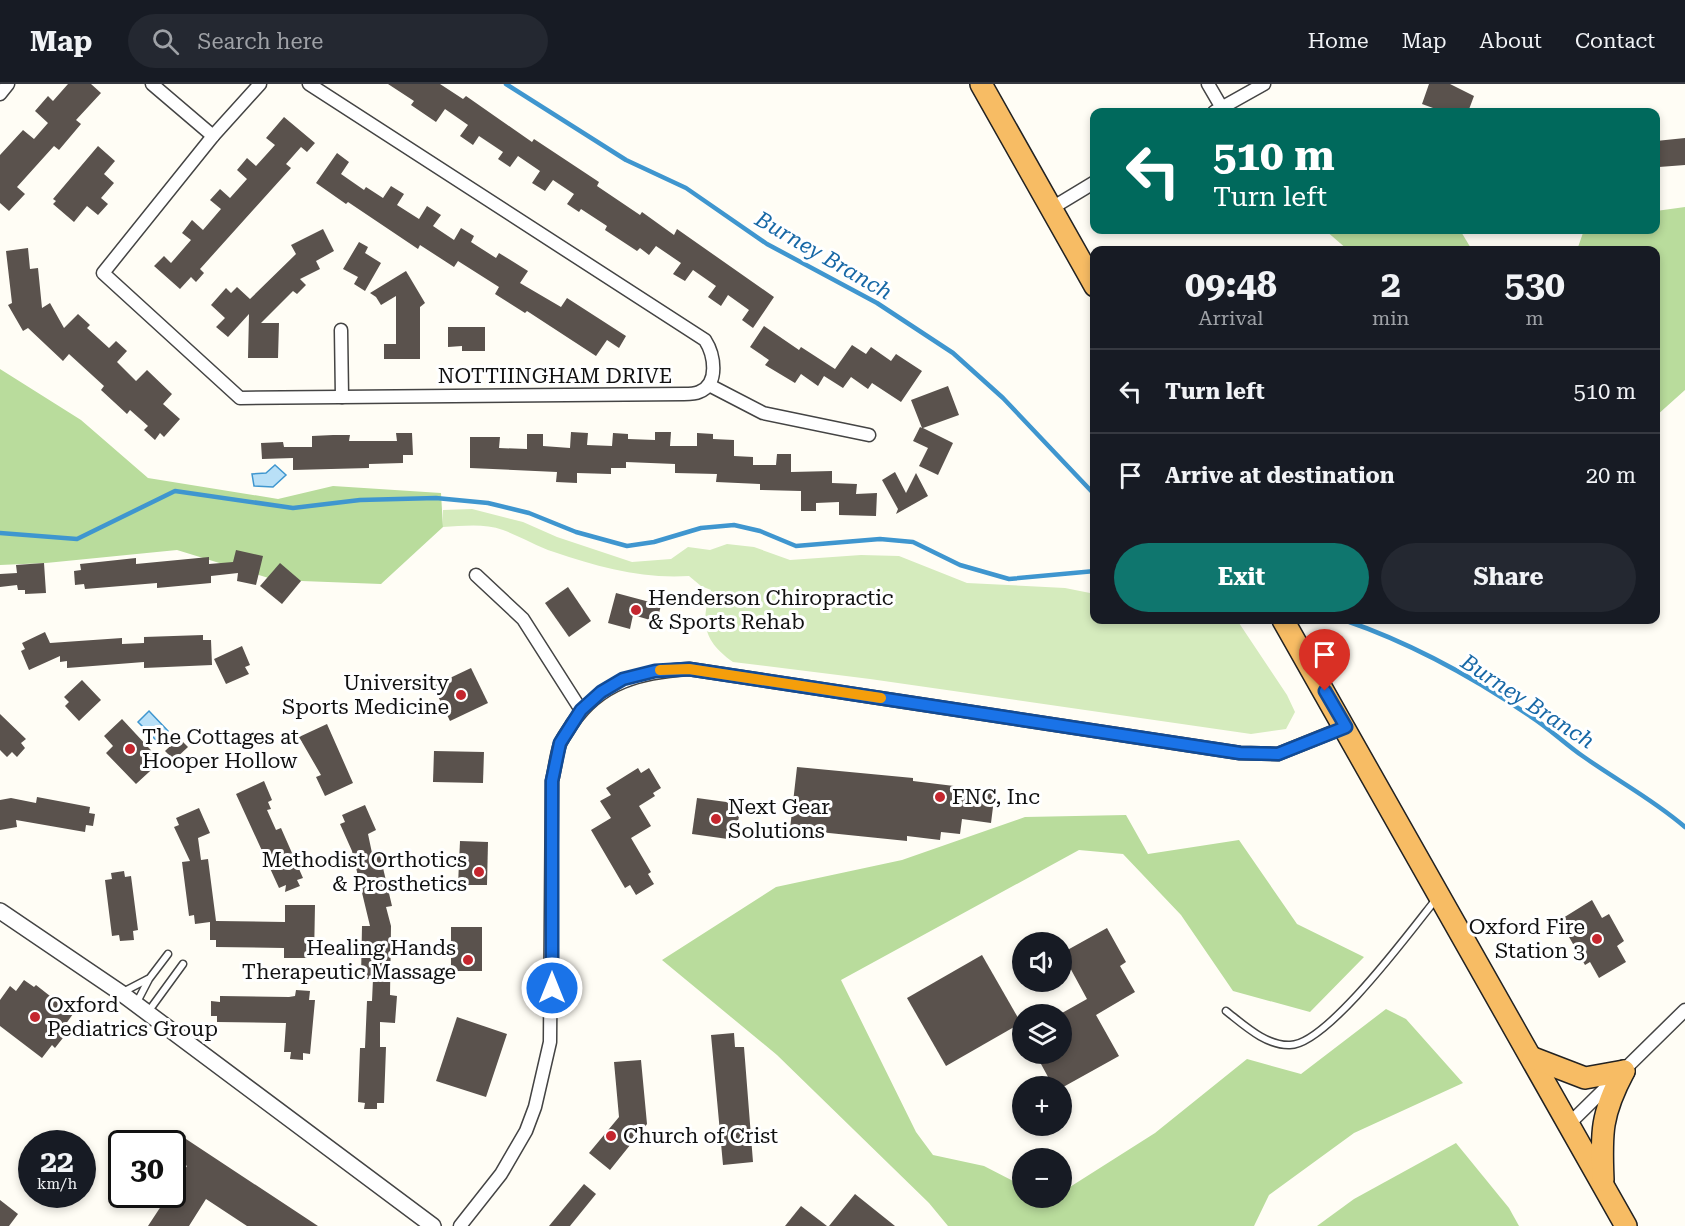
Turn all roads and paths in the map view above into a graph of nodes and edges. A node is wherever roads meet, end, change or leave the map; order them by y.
1 (8, 84) edge
2 (153, 84) edge
3 (260, 84) edge
4 (309, 84) edge
5 (981, 84) edge
6 (1208, 84) edge
7 (1264, 84) edge
8 (0, 94) edge
9 (1217, 108) edge
10 (1222, 108) edge
11 (213, 136) junction
12 (1090, 185) edge
13 (1052, 208) junction
14 (1090, 277) edge
15 (341, 330) dead end
16 (709, 385) junction
17 (342, 397) junction
18 (869, 435) dead end
19 (477, 575) dead end
20 (1285, 624) edge
21 (581, 710) junction
22 (1346, 727) junction
23 (1439, 896) junction
24 (0, 911) edge
25 (168, 954) dead end
26 (183, 964) dead end
27 (149, 979) junction
28 (122, 993) junction
29 (142, 1008) junction
30 (1685, 1010) edge
31 (1226, 1011) dead end
32 (1533, 1058) junction
33 (1624, 1071) junction
34 (1570, 1124) junction
35 (1603, 1184) junction
36 (434, 1226) edge
37 (460, 1226) edge
38 (1626, 1226) edge

1 - 8 street
2 - 11 street
3 - 11 street, NOTTIINGHAM DRIVE
4 - 16 street
5 - 13 highway
6 - 9 street
7 - 10 street
11 - 17 street, NOTTIINGHAM DRIVE
12 - 13 street
13 - 14 highway
15 - 17 street
16 - 17 street, NOTTIINGHAM DRIVE
16 - 18 street
19 - 21 street
20 - 22 highway
21 - 22 street
21 - 37 street
22 - 23 highway
23 - 31 lane
23 - 32 highway
24 - 28 street
25 - 27 lane
26 - 29 lane
27 - 28 lane
27 - 29 lane
28 - 29 street
29 - 36 street
30 - 33 street
32 - 33 highway
32 - 34 highway
33 - 34 street
33 - 35 highway
34 - 35 highway
35 - 38 highway

